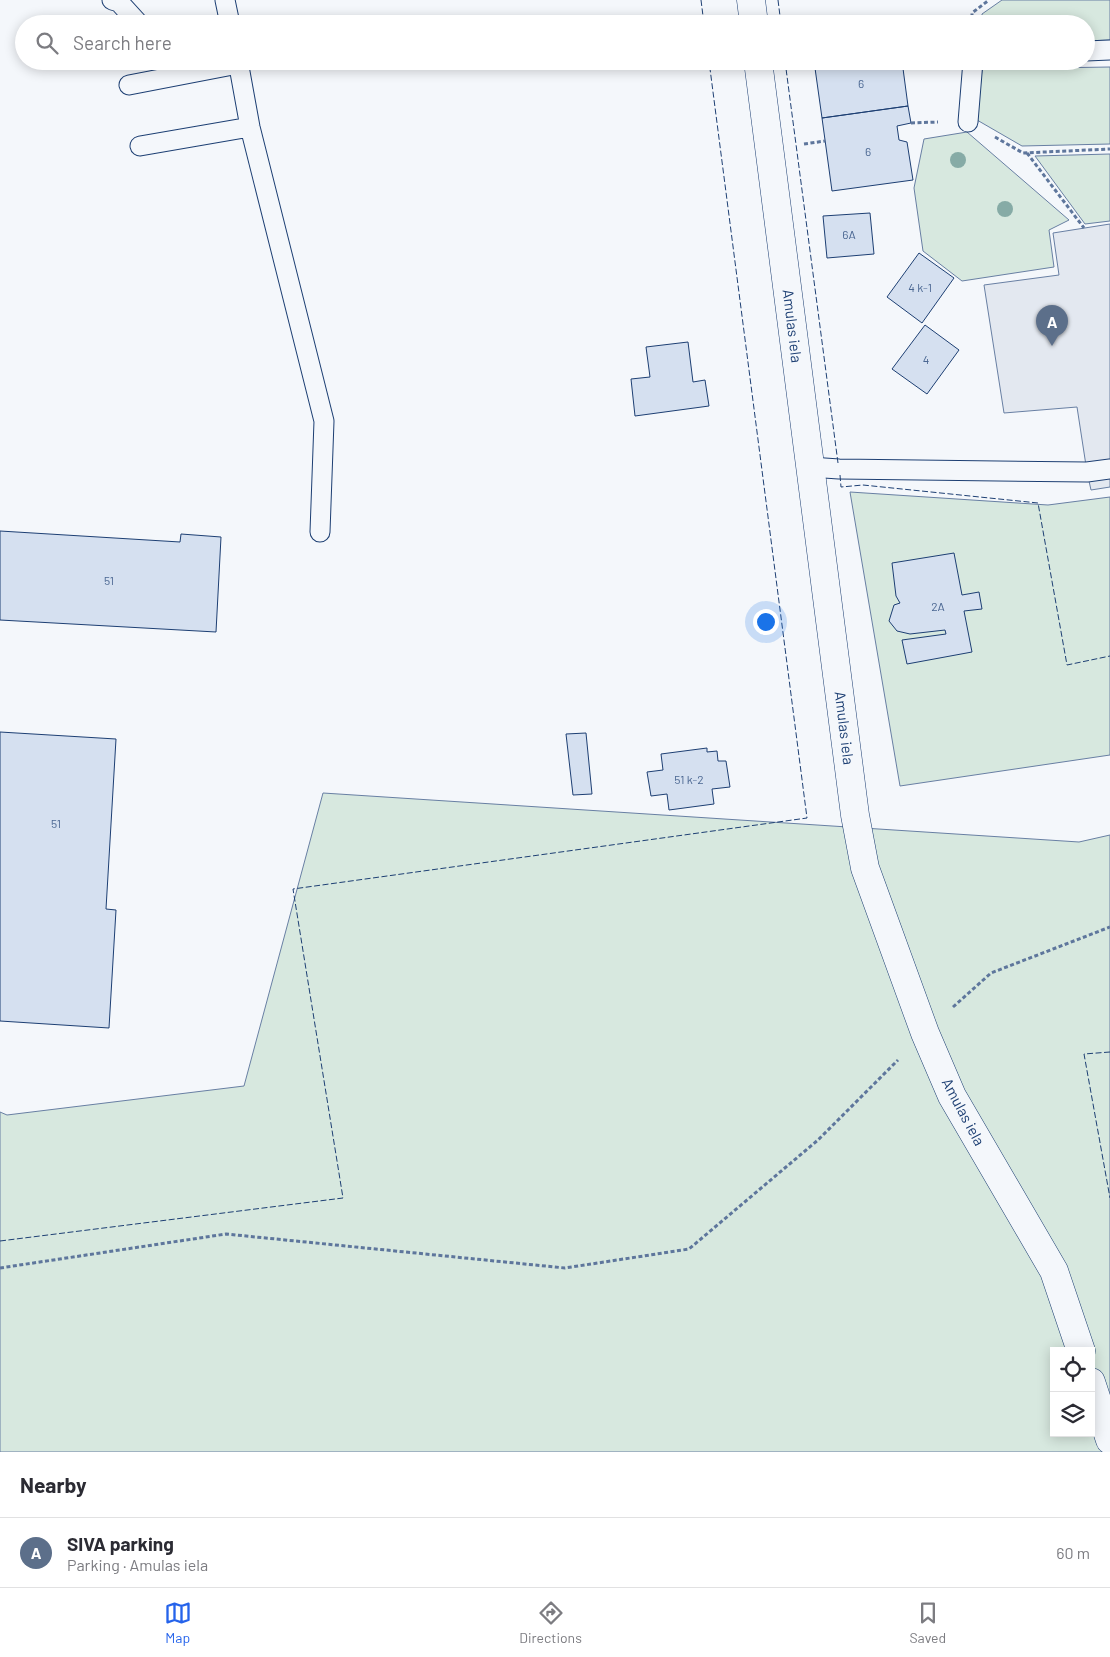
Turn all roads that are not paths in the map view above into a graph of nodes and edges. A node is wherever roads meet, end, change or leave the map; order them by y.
1 (112, 0) edge
2 (225, 0) edge
3 (751, 0) edge
4 (131, 15) edge
5 (228, 15) edge
6 (753, 15) edge
7 (1110, 50) edge
8 (1095, 51) edge
9 (175, 70) edge
10 (239, 70) edge
11 (759, 70) edge
12 (972, 70) edge
13 (129, 85) dead end
14 (968, 122) road end
15 (250, 127) junction
16 (140, 146) dead end
17 (810, 467) junction
18 (1110, 469) edge
19 (320, 532) dead end
20 (1079, 1347) edge
21 (1094, 1392) edge
22 (1110, 1440) edge

1 - 4 lane
2 - 5 lane
3 - 6 street
7 - 8 lane
9 - 13 lane
10 - 15 lane
11 - 17 street, Amulas iela
12 - 14 lane
15 - 16 lane
15 - 19 lane
17 - 18 lane
17 - 20 street, Amulas iela
21 - 22 street

